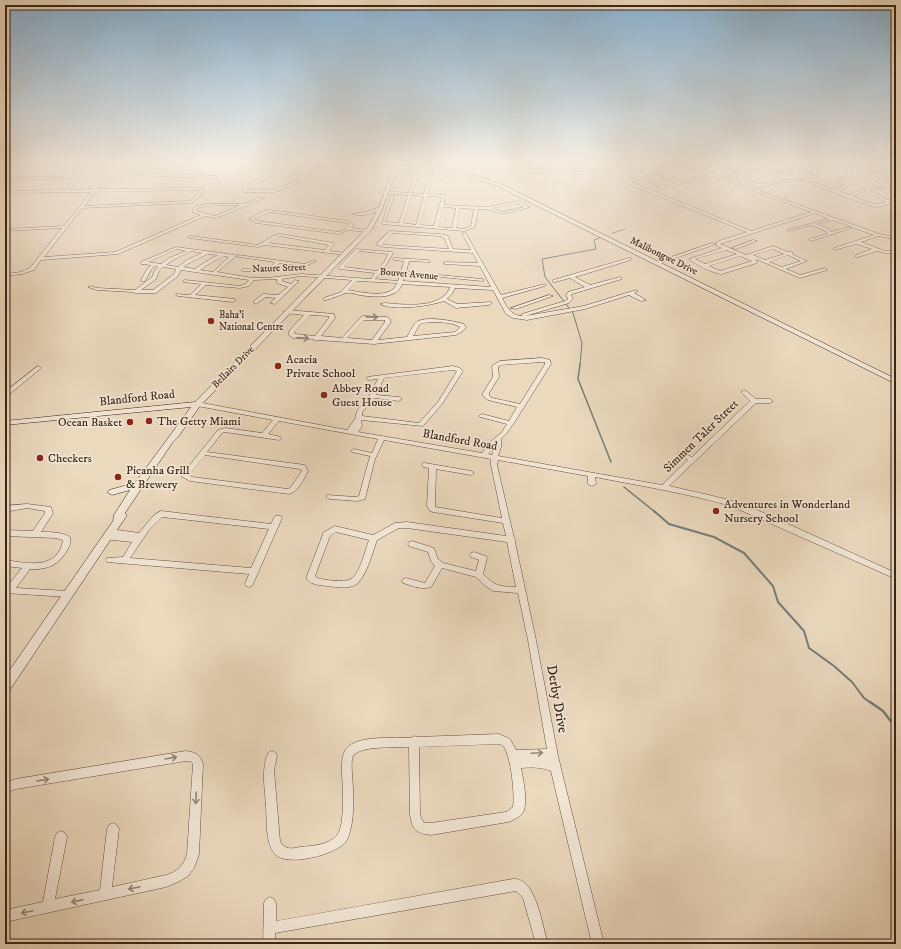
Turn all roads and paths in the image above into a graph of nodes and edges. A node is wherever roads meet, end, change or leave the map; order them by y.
1 (96, 206) edge
2 (200, 206) edge
3 (243, 206) edge
4 (382, 206) edge
5 (388, 206) edge
6 (406, 206) edge
7 (423, 206) edge
8 (442, 206) edge
9 (447, 206) edge
10 (495, 206) edge
11 (526, 206) edge
12 (543, 206) edge
13 (548, 206) edge
14 (687, 206) edge
15 (799, 206) edge
16 (80, 207) joint
17 (458, 207) junction
18 (378, 208) joint
19 (476, 208) junction
20 (487, 208) junction
21 (814, 212) junction
22 (356, 214) dead end
23 (204, 215) junction
24 (833, 219) junction
25 (812, 224) junction
26 (400, 225) junction
27 (418, 226) junction
28 (64, 227) junction
29 (349, 228) junction
30 (436, 228) junction
31 (849, 228) dead end
32 (8, 230) edge
33 (454, 230) junction
34 (789, 230) dead end
35 (366, 231) junction
36 (750, 232) junction
37 (464, 233) dead end
38 (829, 234) junction
39 (878, 235) junction
40 (5, 236) edge
41 (190, 237) dead end
42 (734, 238) junction
43 (893, 238) dead end
44 (811, 240) dead end
45 (755, 241) dead end
46 (856, 242) junction
47 (747, 243) junction
48 (265, 244) junction
49 (717, 244) junction
50 (727, 248) junction
51 (836, 249) dead end
52 (191, 250) junction
53 (877, 250) junction
54 (327, 251) junction
55 (452, 251) junction
56 (208, 252) junction
57 (474, 252) junction
58 (896, 252) edge
59 (790, 253) junction
60 (224, 254) junction
61 (346, 254) junction
62 (741, 254) junction
63 (748, 255) junction
64 (240, 256) dead end
65 (858, 256) dead end
66 (258, 258) junction
67 (396, 258) dead end
68 (39, 259) junction
69 (629, 259) dead end
70 (407, 260) junction
71 (314, 261) dead end
72 (428, 261) dead end
73 (253, 262) dead end
74 (279, 262) junction
75 (659, 262) junction
76 (764, 262) junction
77 (445, 263) dead end
78 (154, 265) junction
79 (482, 265) junction
80 (162, 266) junction
81 (249, 266) dead end
82 (704, 266) junction
83 (179, 268) junction
84 (781, 269) junction
85 (824, 269) dead end
86 (244, 270) junction
87 (456, 270) junction
88 (196, 271) junction
89 (378, 272) junction
90 (388, 272) dead end
91 (214, 273) junction
92 (402, 273) junction
93 (423, 274) dead end
94 (5, 275) edge
95 (237, 276) junction
96 (322, 276) junction
97 (442, 276) dead end
98 (570, 276) junction
99 (280, 277) junction
100 (620, 278) dead end
101 (253, 279) junction
102 (356, 279) junction
103 (143, 280) dead end
104 (372, 280) junction
105 (482, 280) dead end
106 (185, 281) dead end
107 (297, 281) dead end
108 (555, 281) dead end
109 (205, 283) junction
110 (399, 283) junction
111 (543, 285) dead end
112 (232, 286) junction
113 (291, 286) junction
114 (453, 286) junction
115 (90, 287) dead end
116 (589, 287) junction
117 (494, 289) junction
118 (228, 290) dead end
119 (346, 291) junction
120 (636, 291) dead end
121 (135, 292) junction
122 (630, 293) junction
123 (178, 295) dead end
124 (192, 296) junction
125 (528, 296) junction
126 (551, 296) dead end
127 (279, 297) junction
128 (499, 297) junction
129 (326, 299) dead end
130 (444, 299) junction
131 (233, 300) dead end
132 (644, 300) dead end
133 (256, 302) dead end
134 (273, 303) dead end
135 (489, 303) dead end
136 (382, 304) dead end
137 (514, 308) dead end
138 (288, 312) junction
139 (308, 313) junction
140 (516, 317) junction
141 (316, 338) junction
142 (410, 338) junction
143 (343, 340) junction
144 (374, 342) junction
145 (38, 368) dead end
146 (382, 376) junction
147 (896, 376) edge
148 (369, 378) dead end
149 (896, 382) edge
150 (744, 392) dead end
151 (5, 395) edge
152 (373, 396) junction
153 (399, 399) dead end
154 (754, 401) junction
155 (770, 401) dead end
156 (197, 404) junction
157 (521, 406) junction
158 (168, 407) junction
159 (482, 416) dead end
160 (277, 419) junction
161 (358, 419) junction
162 (5, 423) edge
163 (511, 423) junction
164 (182, 426) junction
165 (351, 433) junction
166 (175, 435) junction
167 (264, 435) junction
168 (279, 438) dead end
169 (382, 438) junction
170 (498, 440) junction
171 (354, 451) dead end
172 (202, 453) junction
173 (680, 454) dead end
174 (373, 455) junction
175 (484, 456) junction
176 (494, 458) junction
177 (693, 460) junction
178 (472, 473) dead end
179 (591, 475) junction
180 (592, 484) dead end
181 (138, 485) junction
182 (664, 488) junction
183 (112, 492) dead end
184 (330, 497) dead end
185 (5, 509) edge
186 (278, 518) dead end
187 (118, 521) junction
188 (507, 521) junction
189 (274, 527) junction
190 (5, 533) edge
191 (35, 534) junction
192 (109, 534) junction
193 (139, 538) junction
194 (374, 538) junction
195 (512, 540) junction
196 (412, 544) dead end
197 (474, 555) dead end
198 (110, 560) dead end
199 (125, 560) junction
200 (5, 564) edge
201 (440, 565) junction
202 (28, 566) junction
203 (254, 571) junction
204 (479, 575) junction
205 (896, 576) edge
206 (406, 582) dead end
207 (249, 584) dead end
208 (7, 590) edge
209 (522, 590) junction
210 (68, 594) junction
211 (5, 687) edge
212 (414, 741) junction
213 (553, 752) junction
214 (272, 756) dead end
215 (513, 760) junction
216 (556, 768) junction
217 (5, 788) edge
218 (112, 829) dead end
219 (61, 837) dead end
220 (105, 894) junction
221 (270, 902) dead end
222 (48, 907) junction
223 (5, 916) edge
224 (270, 928) junction
225 (269, 944) edge
226 (542, 944) edge
227 (598, 944) edge

1 - 16 street
2 - 23 street
3 - 23 street
4 - 35 main road, Bellairs Drive
5 - 26 street
6 - 26 street
7 - 27 street
8 - 30 street
9 - 17 street
10 - 20 street
11 - 20 street
12 - 75 main road, Malibongwe Drive
13 - 75 main road, Malibongwe Drive
14 - 36 street
15 - 21 street
16 - 28 street
17 - 19 street
17 - 33 street
18 - 22 main road
18 - 35 main road, Bellairs Drive
19 - 20 street
19 - 33 street
21 - 24 street
21 - 36 street
23 - 68 street
24 - 25 street
24 - 39 street
25 - 34 street
25 - 38 street
26 - 27 street
27 - 30 street
28 - 32 street
28 - 68 street
29 - 29 street
29 - 35 street
30 - 33 street
31 - 38 street
32 - 40 street
35 - 61 main road, Bellairs Drive
36 - 42 street
37 - 57 street
38 - 44 street
39 - 43 street
39 - 46 street
41 - 48 street
42 - 47 street
42 - 49 street
45 - 47 street
46 - 51 street
46 - 53 street
47 - 63 street
48 - 54 street
48 - 54 street
49 - 50 street
49 - 75 street
50 - 62 street
50 - 82 street
52 - 56 street
52 - 78 street
52 - 80 street
53 - 58 street
53 - 65 street
54 - 61 street
55 - 55 street
55 - 57 street
56 - 60 street
56 - 83 street
57 - 79 street
59 - 63 street
59 - 76 street
59 - 84 street
60 - 88 street
60 - 91 street
61 - 96 main road, Bellairs Drive
62 - 82 street
62 - 82 street
63 - 76 street
64 - 66 street
66 - 73 street
66 - 74 street
67 - 70 street
68 - 94 street
69 - 98 street
70 - 72 street
70 - 92 street
71 - 74 street
74 - 86 street
75 - 147 main road, Malibongwe Drive
75 - 149 main road, Malibongwe Drive
76 - 84 street
77 - 87 street
78 - 80 street, Nature Street
78 - 103 street
79 - 87 street
79 - 117 street
80 - 83 street, Nature Street
80 - 121 street
81 - 86 street
83 - 88 street, Nature Street
83 - 121 street
84 - 85 street
86 - 95 street
87 - 97 street
87 - 105 street
88 - 91 street, Nature Street
89 - 89 street
89 - 104 street
90 - 92 street
91 - 95 street, Nature Street
92 - 93 street
92 - 110 street
95 - 101 street, Nature Street
96 - 99 street, Nature Street
96 - 102 street, Bouvet Avenue
96 - 138 main road, Bellairs Drive
98 - 108 street
98 - 116 street
99 - 101 street, Nature Street
99 - 113 street
100 - 116 street
101 - 112 street
102 - 104 street, Bouvet Avenue
102 - 119 street
104 - 110 street, Bouvet Avenue
106 - 109 street
107 - 113 street
109 - 112 street
109 - 124 street
110 - 114 street, Bouvet Avenue
110 - 119 street
111 - 125 street
112 - 118 street
113 - 127 street
114 - 117 street, Bouvet Avenue
114 - 130 street
115 - 121 street
116 - 140 street
117 - 128 street
119 - 129 street
120 - 122 street
122 - 132 street
122 - 140 street
123 - 124 street
124 - 131 street
125 - 126 street
125 - 128 street
125 - 137 street
127 - 133 street
127 - 134 street
128 - 140 street
130 - 135 street
130 - 136 street
138 - 139 street
138 - 156 main road, Bellairs Drive
139 -> 141 street
139 - 141 street
141 - 143 street
142 - 142 street
142 - 144 street
143 - 144 street
143 -> 144 street
145 - 151 street
146 - 148 street
146 - 152 street
146 - 161 street
150 - 154 street
152 - 153 street
152 - 161 street
154 - 155 street
154 - 177 street, Simmen Taler Street
156 - 158 main road, Blandford Road
156 - 160 street, Blandford Road
156 - 164 main road, Bellairs Drive
157 - 157 street
157 - 163 street
158 - 162 main road, Blandford Road
158 - 164 main road
159 - 163 street
160 - 165 street, Blandford Road
160 - 167 street
161 - 165 street
163 - 170 street
164 - 166 main road, Bellairs Drive
165 - 169 street, Blandford Road
166 - 181 main road, Bellairs Drive
166 - 187 main road, Bellairs Drive
167 - 168 street
167 - 172 street
169 - 174 street
169 - 175 street, Blandford Road
170 - 175 street
170 - 176 street, Derby Drive
171 - 174 street
172 - 172 street
173 - 177 street
174 - 184 street
175 - 176 street, Blandford Road
176 - 179 street, Blandford Road
176 - 188 street, Derby Drive
177 - 182 street, Simmen Taler Street
178 - 188 street
179 - 180 street
179 - 182 street, Blandford Road
181 - 183 main road
181 - 187 main road, Bellairs Drive
182 - 205 street, Blandford Road
185 - 191 street
186 - 189 street
187 - 192 main road, Bellairs Drive
188 - 195 street, Derby Drive
189 - 193 street
189 - 203 street
190 - 191 street
191 - 202 street
192 - 193 street
192 - 210 main road, Bellairs Drive
193 - 199 street
194 - 194 street
194 - 195 street
195 - 209 street, Derby Drive
196 - 201 street
197 - 204 street
198 - 199 street
199 - 203 street
200 - 202 street
201 - 204 street
201 - 206 street
202 - 208 street
203 - 207 street
204 - 209 street
208 - 210 street
209 - 213 street, Derby Drive
210 - 211 main road, Bellairs Drive
212 - 214 street
212 - 215 street
212 - 215 street
215 -> 213 street
213 - 216 street, Derby Drive
215 - 216 street
216 - 227 street, Derby Drive
217 -> 220 street
218 - 220 street
219 - 222 street
220 -> 222 street
221 - 224 street
222 -> 223 street
224 - 225 street
224 - 226 street

